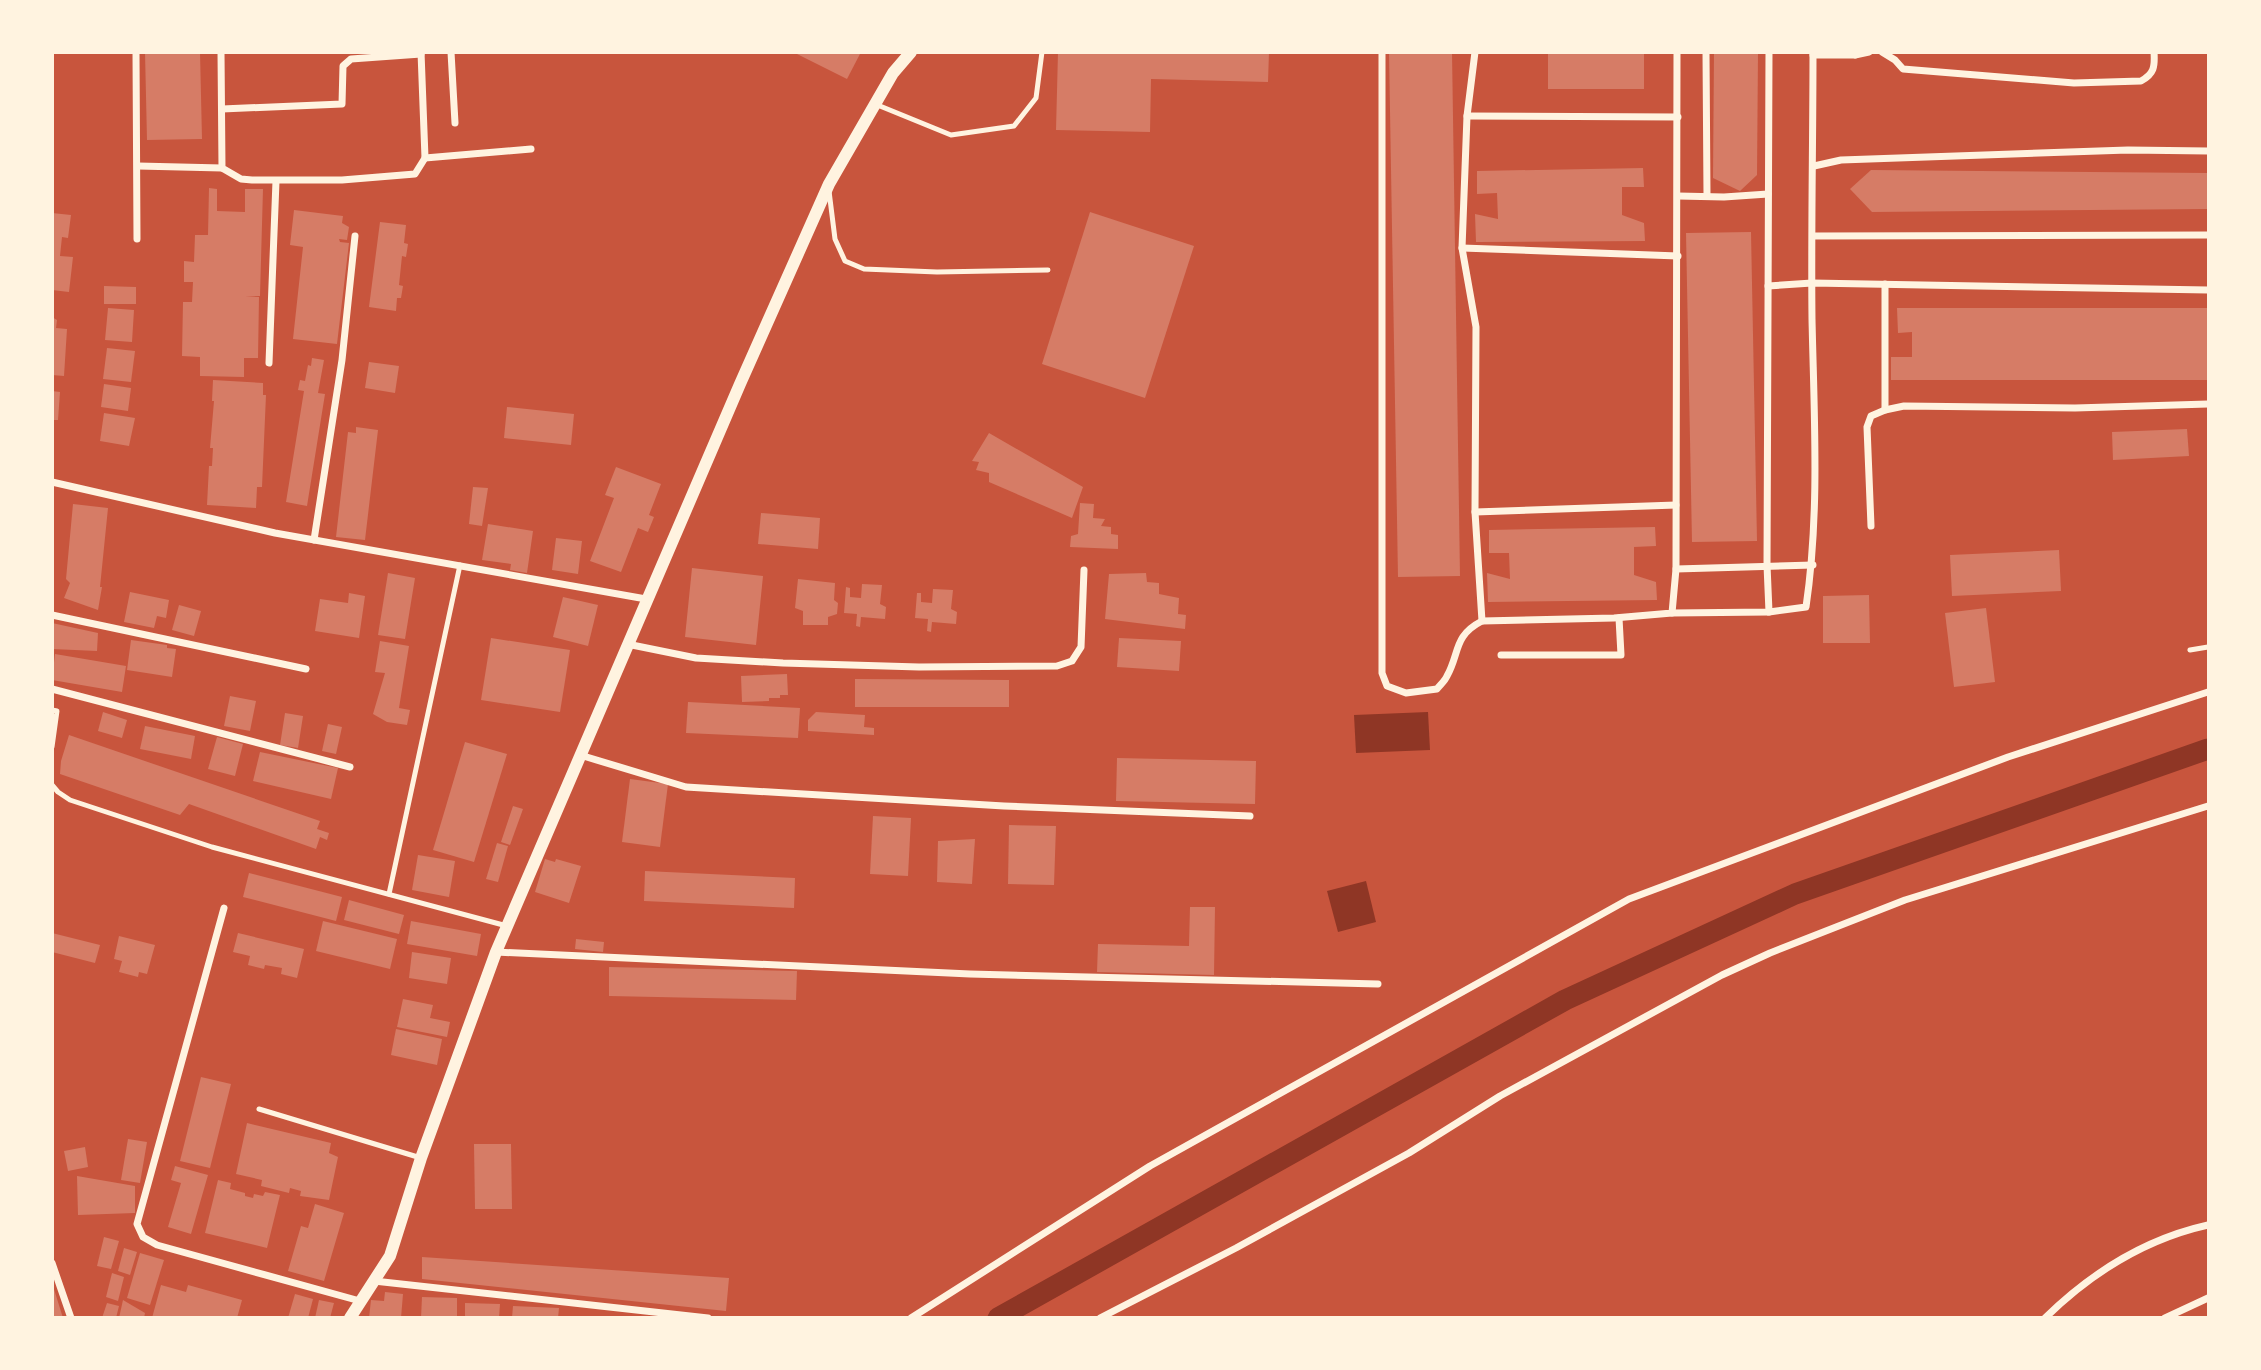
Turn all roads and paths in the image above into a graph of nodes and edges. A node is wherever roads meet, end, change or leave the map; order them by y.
1 (136, 52) edge
2 (220, 52) edge
3 (451, 52) edge
4 (911, 52) edge
5 (1042, 52) edge
6 (1382, 52) edge
7 (1475, 52) edge
8 (1677, 52) edge
9 (1706, 52) edge
10 (1769, 52) edge
11 (1868, 52) edge
12 (1882, 52) edge
13 (2154, 52) edge
14 (421, 53) edge
15 (1813, 54) edge
16 (1854, 54) edge
17 (875, 104) junction
18 (222, 110) junction
19 (1467, 116) junction
20 (1678, 117) junction
21 (455, 122) dead end
22 (531, 149) dead end
23 (2208, 150) edge
24 (425, 158) junction
25 (138, 166) junction
26 (1814, 166) junction
27 (222, 168) junction
28 (276, 181) junction
29 (829, 184) junction
30 (1768, 194) junction
31 (1678, 196) junction
32 (1707, 196) junction
33 (2208, 235) edge
34 (355, 236) dead end
35 (1813, 236) junction
36 (137, 239) dead end
37 (1462, 248) junction
38 (1678, 256) junction
39 (1048, 270) dead end
40 (1812, 283) junction
41 (1885, 284) junction
42 (1768, 286) junction
43 (2208, 290) edge
44 (269, 363) dead end
45 (2208, 404) edge
46 (1885, 410) junction
47 (52, 482) edge
48 (1676, 505) junction
49 (1475, 512) junction
50 (1871, 526) dead end
51 (314, 540) junction
52 (460, 565) junction
53 (1767, 565) junction
54 (1812, 565) junction
55 (1676, 569) junction
56 (1084, 570) dead end
57 (646, 599) junction
58 (1672, 612) junction
59 (1769, 612) junction
60 (52, 614) edge
61 (1619, 618) junction
62 (1482, 621) junction
63 (627, 644) junction
64 (2208, 647) edge
65 (2190, 650) dead end
66 (1502, 655) dead end
67 (306, 670) dead end
68 (52, 689) edge
69 (2208, 692) edge
70 (52, 710) edge
71 (52, 747) edge
72 (580, 755) junction
73 (350, 767) dead end
74 (52, 785) edge
75 (2208, 806) edge
76 (1250, 816) dead end
77 (389, 894) junction
78 (224, 908) dead end
79 (507, 926) junction
80 (496, 952) junction
81 (1378, 984) dead end
82 (259, 1110) dead end
83 (421, 1158) junction
84 (2208, 1226) edge
85 (52, 1263) edge
86 (374, 1281) junction
87 (2208, 1298) edge
88 (360, 1301) junction
89 (71, 1318) edge
90 (350, 1318) edge
91 (708, 1318) edge
92 (911, 1318) edge
93 (1100, 1318) edge
94 (2045, 1318) edge
95 (2165, 1318) edge

1 - 25 street
2 - 18 street
3 - 21 street
4 - 17 street
5 - 17 lane
6 - 62 street
7 - 19 street
8 - 20 street
9 - 32 street
10 - 30 street
11 - 16 street
12 - 13 street
14 - 18 street
14 - 24 street
15 - 16 street
15 - 26 street
17 - 29 street
18 - 27 street
19 - 20 street
19 - 37 street
20 - 31 street
22 - 24 street
23 - 26 street
24 - 28 street
25 - 27 street
25 - 36 street
26 - 35 street
27 - 28 street
28 - 44 street
29 - 39 lane
29 - 57 street
30 - 32 street
30 - 42 street
31 - 32 street
31 - 38 street
33 - 35 street
34 - 51 street
35 - 40 street
37 - 38 street
37 - 49 street
38 - 48 street
40 - 41 street
40 - 42 street
40 - 54 street
41 - 43 street
41 - 46 street
42 - 53 street
45 - 46 street
46 - 50 street
47 - 51 street
48 - 49 street
48 - 55 street
49 - 62 street
51 - 52 street
52 - 57 street
52 - 77 lane
53 - 54 street
53 - 55 street
53 - 59 street
54 - 59 street
55 - 58 street
56 - 63 street
57 - 63 street
58 - 59 street
58 - 61 street
60 - 67 street
61 - 62 street
61 - 66 street
63 - 72 street
64 - 65 lane
68 - 73 street
69 - 92 street
70 - 71 lane
72 - 76 street
72 - 79 street
74 - 77 lane
75 - 93 street
77 - 79 lane
78 - 88 street
79 - 80 street
80 - 81 street
80 - 83 street
82 - 83 lane
83 - 86 street
84 - 94 street
85 - 89 street
86 - 88 street
86 - 91 street
87 - 95 street
88 - 90 street

